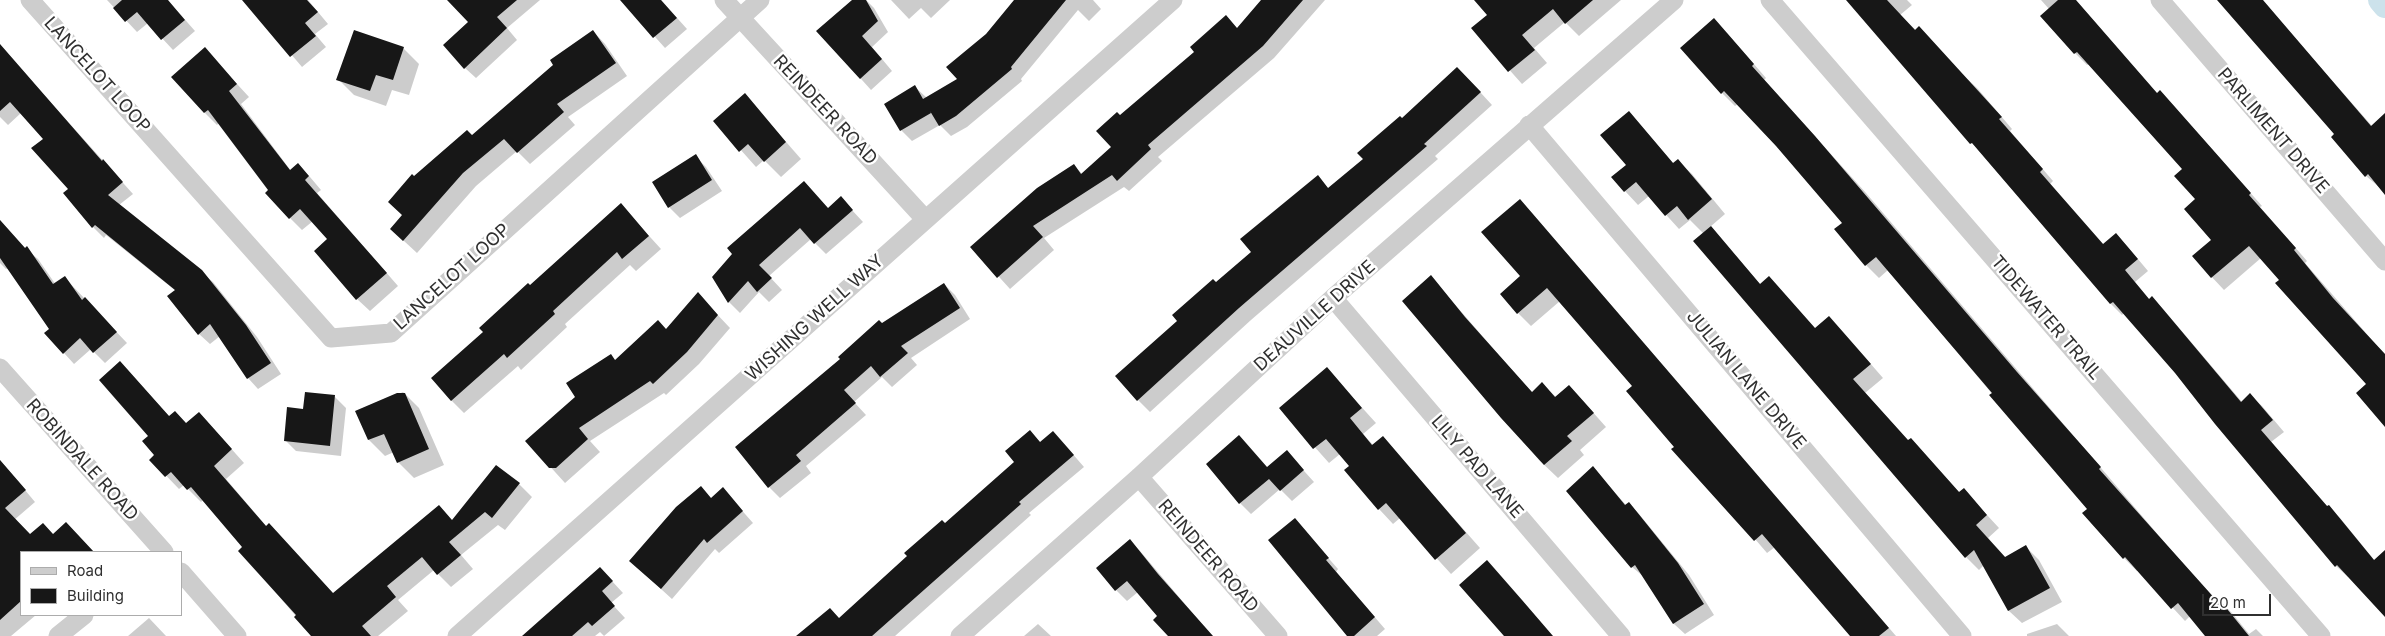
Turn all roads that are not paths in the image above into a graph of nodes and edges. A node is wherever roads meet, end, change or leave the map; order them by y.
1 (30, 0) edge
2 (724, 0) edge
3 (760, 0) edge
4 (1173, 0) edge
5 (1674, 0) edge
6 (1770, 0) edge
7 (2160, 0) edge
8 (740, 18) junction
9 (1529, 125) junction
10 (926, 219) junction
11 (2385, 262) edge
12 (1333, 298) junction
13 (0, 368) edge
14 (1139, 477) junction
15 (161, 551) edge
16 (182, 573) edge
17 (83, 616) edge
18 (58, 636) edge
19 (237, 636) edge
20 (457, 636) edge
21 (960, 636) edge
22 (1278, 636) edge
23 (1621, 636) edge
24 (1962, 636) edge
25 (2321, 636) edge

1 - 8 street, LANCELOT LOOP
2 - 8 street, REINDEER ROAD
3 - 8 street, LANCELOT LOOP
4 - 10 street, WISHING WELL WAY
5 - 9 street, DEAUVILLE DRIVE
6 - 25 street, TIDEWATER TRAIL
7 - 11 street, PARLIMENT DRIVE
8 - 10 street, REINDEER ROAD
9 - 12 street, DEAUVILLE DRIVE
9 - 24 street, JULIAN LANE DRIVE
10 - 20 street, WISHING WELL WAY
12 - 14 street, DEAUVILLE DRIVE
12 - 23 street, LILY PAD LANE
13 - 15 street, ROBINDALE ROAD
14 - 21 street, DEAUVILLE DRIVE
14 - 22 street, REINDEER ROAD
16 - 19 street
17 - 18 street

